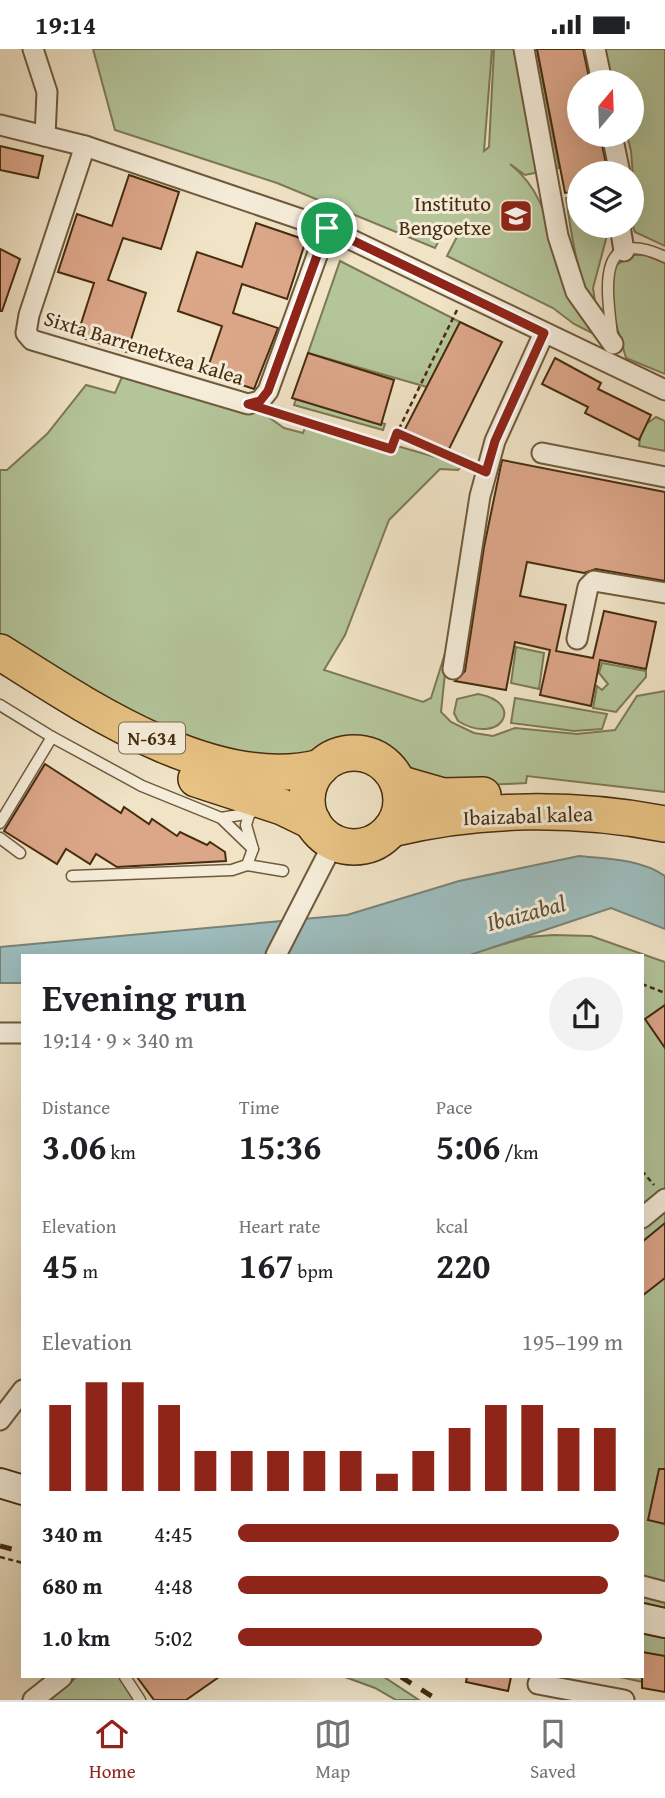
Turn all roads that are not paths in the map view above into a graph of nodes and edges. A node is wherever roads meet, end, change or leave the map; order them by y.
1 (33, 49) edge
2 (524, 49) edge
3 (596, 49) edge
4 (600, 70) edge
5 (0, 125) edge
6 (45, 135) junction
7 (85, 146) junction
8 (327, 228) junction
9 (622, 238) edge
10 (624, 251) junction
11 (665, 257) edge
12 (544, 333) junction
13 (612, 344) junction
14 (615, 366) junction
15 (665, 390) edge
16 (542, 453) dead end
17 (665, 477) edge
18 (665, 593) edge
19 (577, 639) dead end
20 (0, 652) edge
21 (453, 669) dead end
22 (0, 679) edge
23 (0, 705) edge
24 (51, 737) junction
25 (321, 767) junction
26 (398, 783) junction
27 (665, 807) edge
28 (221, 818) junction
29 (296, 820) junction
30 (0, 823) edge
31 (665, 824) edge
32 (391, 829) junction
33 (0, 838) edge
34 (253, 849) junction
35 (20, 852) dead end
36 (247, 865) junction
37 (283, 871) dead end
38 (72, 876) dead end
39 (277, 954) edge
40 (0, 1033) edge
41 (21, 1033) edge
42 (665, 1199) edge
43 (644, 1216) edge
44 (21, 1392) edge
45 (0, 1420) edge
46 (0, 1482) edge
47 (21, 1489) edge
48 (644, 1586) edge
49 (665, 1592) edge
50 (644, 1618) edge
51 (665, 1622) edge
52 (61, 1678) edge
53 (126, 1678) edge
54 (540, 1687) edge
55 (33, 1700) edge
56 (140, 1700) edge
57 (624, 1700) edge

1 - 6 street
2 - 13 street
3 - 4 street
5 - 6 street
6 - 7 street
7 - 8 street
7 - 8 street, Sixta Barrenetxea kalea
8 - 12 street
9 - 10 street
10 - 11 lane
10 - 13 lane
12 - 14 street
12 - 21 street
13 - 14 lane
14 - 15 street
16 - 17 street
18 - 19 street
20 - 25 highway, N-634
22 - 29 highway, N-634
23 - 24 lane
24 - 28 lane
24 - 30 lane
25 - 26 highway, N-634
25 - 29 highway
26 - 27 highway, Ibaizabal kalea
26 - 32 highway
28 - 29 lane
28 - 34 lane
29 - 32 highway, N-634
29 - 34 lane
29 - 39 street
31 - 32 highway, Ibaizabal kalea / N-634
33 - 35 lane
34 - 36 lane
36 - 37 lane
36 - 38 lane
40 - 41 street
42 - 43 street
44 - 45 street
46 - 47 street
48 - 49 street
50 - 51 street
52 - 55 street
53 - 56 lane
54 - 57 street

